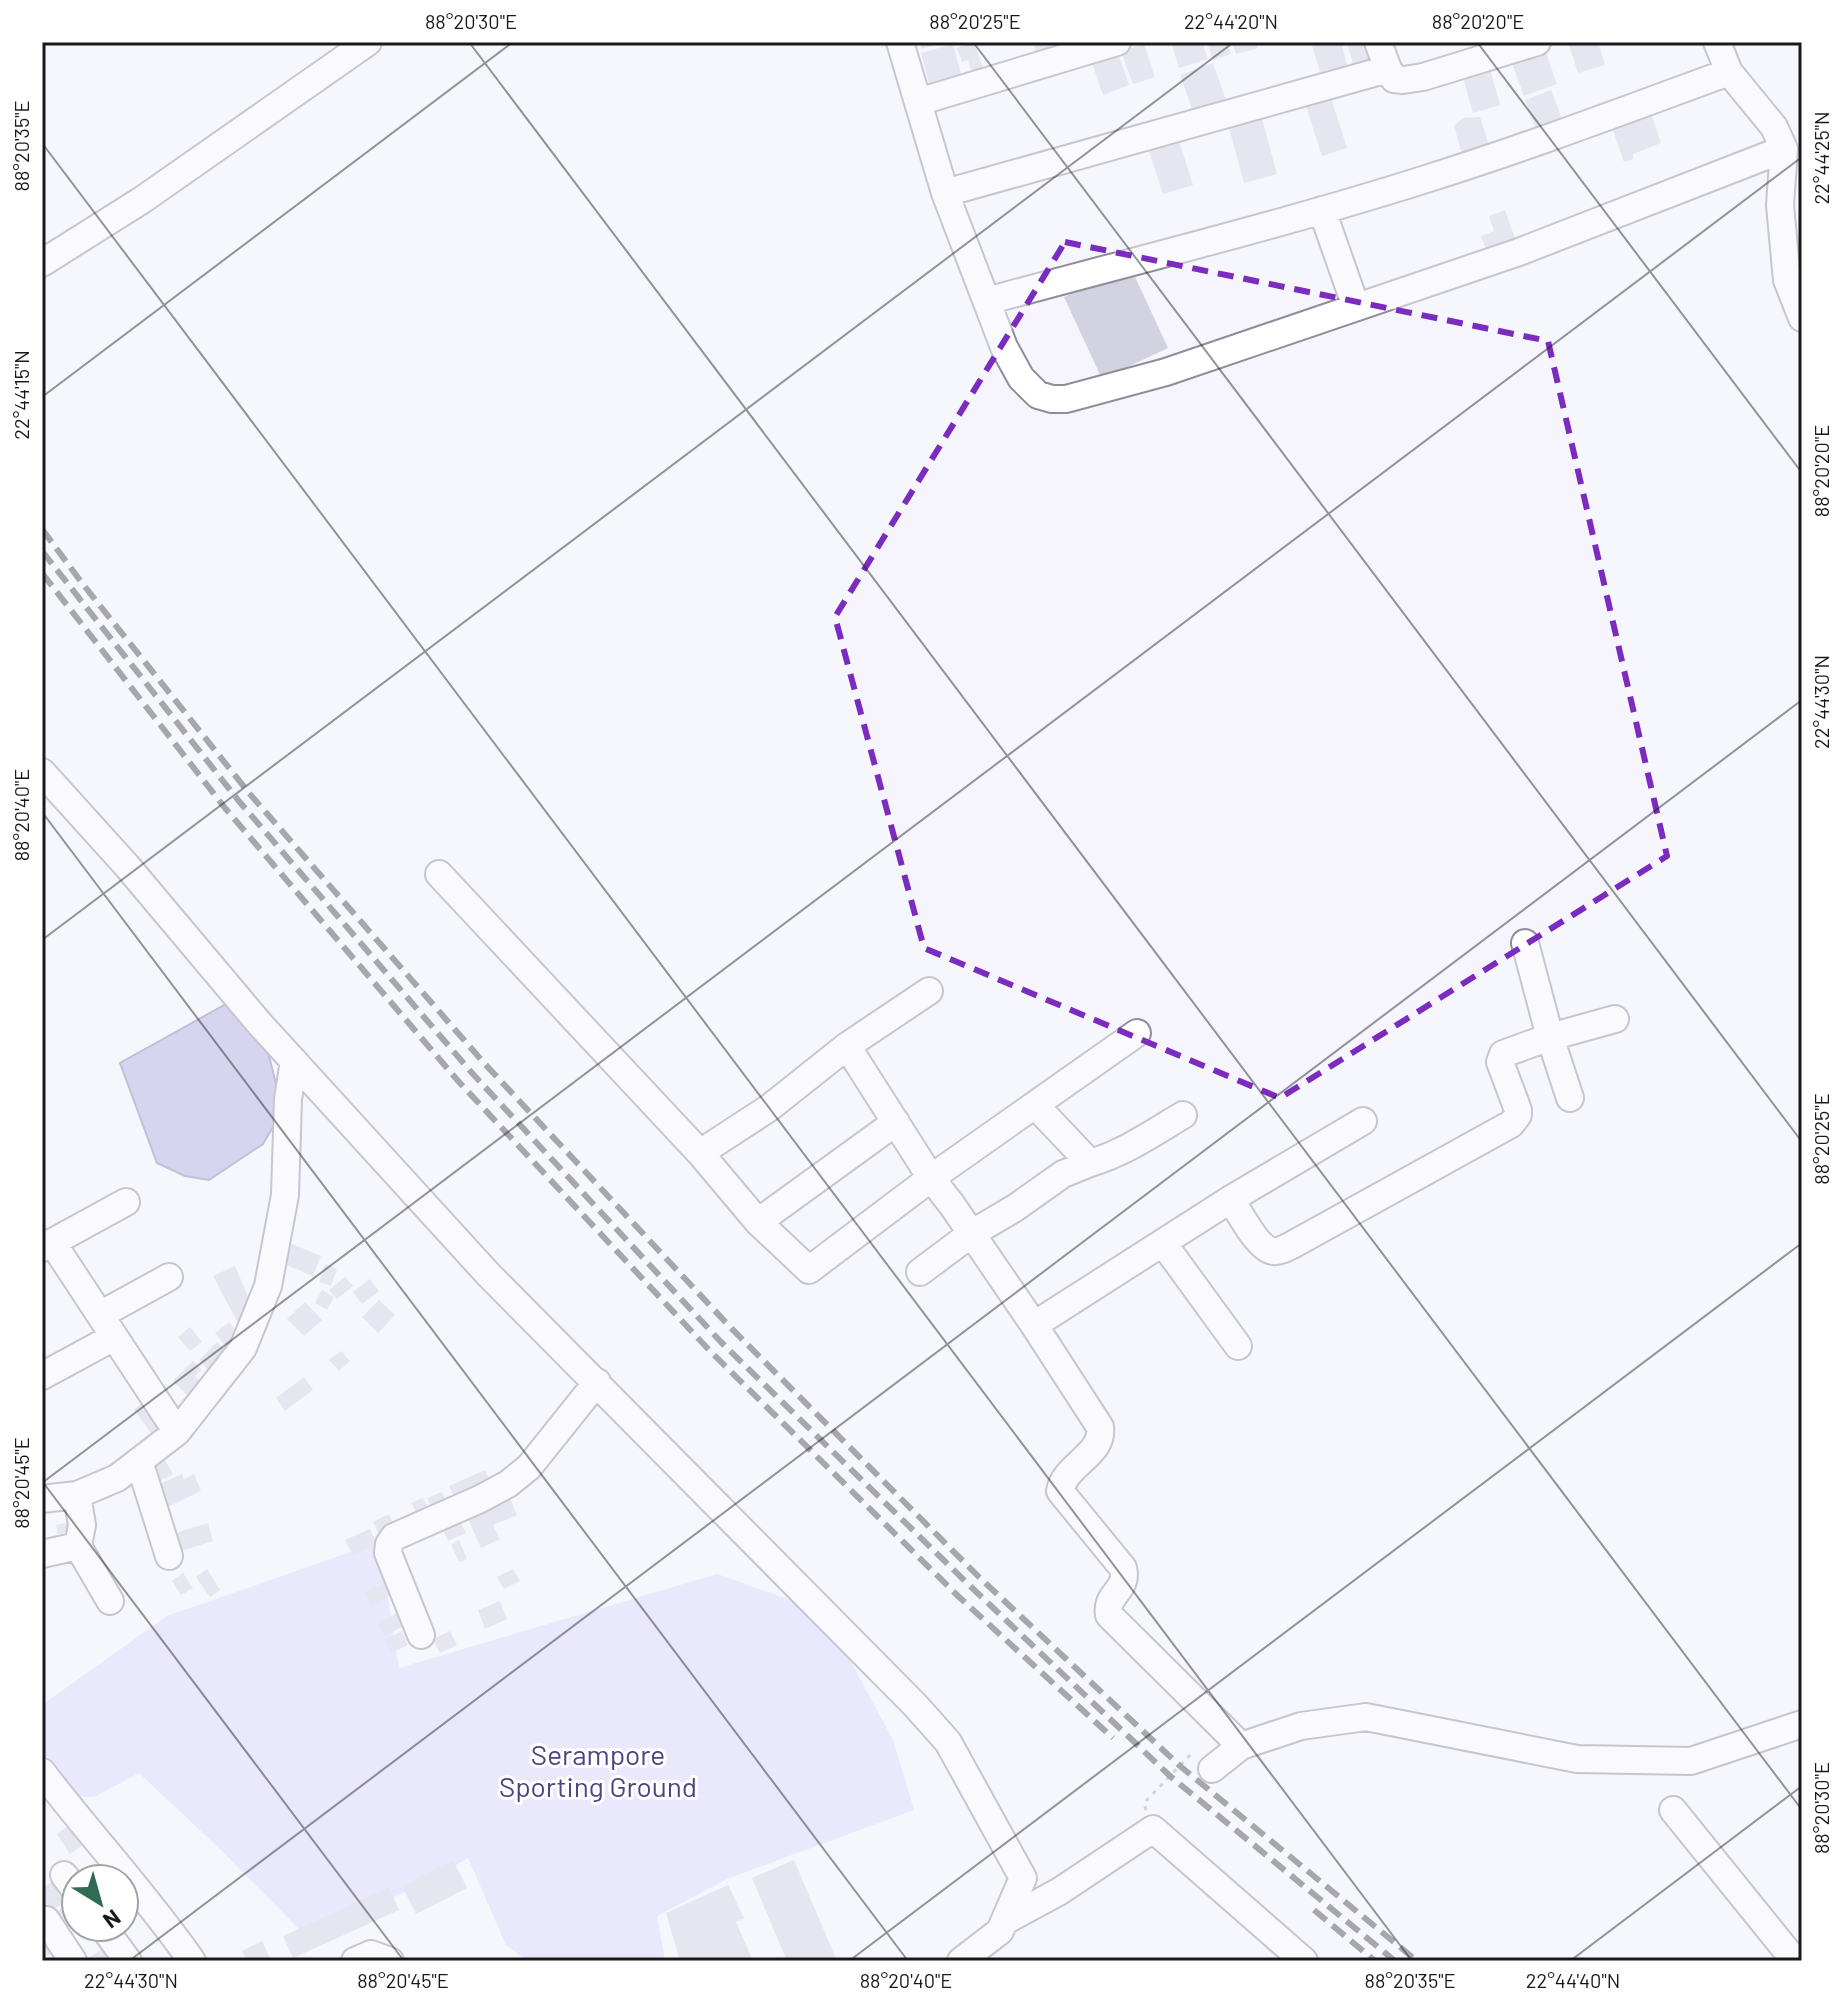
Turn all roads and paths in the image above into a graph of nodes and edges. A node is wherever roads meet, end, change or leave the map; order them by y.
1 (368, 42) edge
2 (900, 42) edge
3 (1117, 42) edge
4 (1378, 42) edge
5 (1537, 42) edge
6 (1717, 42) edge
7 (1388, 69) junction
8 (1729, 72) junction
9 (918, 102) junction
10 (1784, 149) junction
11 (945, 193) junction
12 (1322, 210) junction
13 (42, 263) edge
14 (987, 301) junction
15 (1356, 307) junction
16 (1802, 318) edge
17 (42, 772) edge
18 (52, 798) edge
19 (439, 874) dead end
20 (1525, 943) dead end
21 (929, 991) dead end
22 (1615, 1019) dead end
23 (1137, 1033) dead end
24 (1550, 1037) junction
25 (847, 1046) junction
26 (294, 1061) junction
27 (1570, 1098) dead end
28 (1035, 1105) junction
29 (1183, 1115) dead end
30 (1363, 1121) dead end
31 (896, 1122) junction
32 (700, 1153) junction
33 (1090, 1163) junction
34 (931, 1178) junction
35 (1231, 1199) junction
36 (126, 1202) dead end
37 (758, 1222) junction
38 (971, 1234) junction
39 (1163, 1243) junction
40 (47, 1245) edge
41 (920, 1272) dead end
42 (169, 1277) dead end
43 (100, 1315) junction
44 (1034, 1325) junction
45 (114, 1337) junction
46 (1238, 1346) dead end
47 (42, 1376) edge
48 (597, 1382) junction
49 (177, 1432) junction
50 (139, 1461) junction
51 (77, 1495) junction
52 (42, 1499) edge
53 (78, 1546) junction
54 (42, 1554) edge
55 (169, 1556) dead end
56 (110, 1601) dead end
57 (421, 1635) dead end
58 (1802, 1724) edge
59 (1241, 1746) junction
60 (1212, 1769) joint
61 (42, 1772) edge
62 (1673, 1810) dead end
63 (1153, 1829) junction
64 (46, 1920) dead end
65 (1005, 1921) junction
66 (115, 1943) edge
67 (73, 1961) edge
68 (128, 1961) edge
69 (192, 1961) edge
70 (355, 1961) edge
71 (390, 1961) edge
72 (961, 1961) edge
73 (1304, 1961) edge
74 (1795, 1961) edge

1 - 13 street
2 - 9 street
3 - 9 street
4 - 7 street
5 - 7 street
6 - 8 street
7 - 11 street
8 - 10 street
8 - 12 street
9 - 11 street
10 - 15 street
10 - 16 street
11 - 14 street
12 - 14 street
12 - 15 street
14 - 15 street
17 - 18 street
18 - 26 street
19 - 32 street
20 - 24 street
21 - 25 street
22 - 24 street
23 - 28 street
24 - 27 street
24 - 35 street
25 - 31 street
25 - 32 street
26 - 48 street
26 - 49 street
28 - 33 street
28 - 34 street
29 - 33 street
30 - 35 street
31 - 34 street
31 - 37 street
32 - 37 street
33 - 38 street
34 - 37 street
34 - 38 street
35 - 39 street
36 - 40 street
38 - 41 street
38 - 44 street
39 - 44 street
39 - 46 street
40 - 43 street
42 - 43 street
43 - 45 street
44 - 59 street
45 - 47 street
45 - 49 street
48 - 57 street
48 - 65 street
49 - 50 street
50 - 51 street
50 - 55 street
51 - 52 street
51 - 53 street
53 - 54 street
53 - 56 street
58 - 59 street
59 - 60 street
60 - 63 path
61 - 69 street
62 - 74 street
63 - 65 street
63 - 73 street
64 - 67 street
65 - 72 street
66 - 68 street
70 - 71 street

